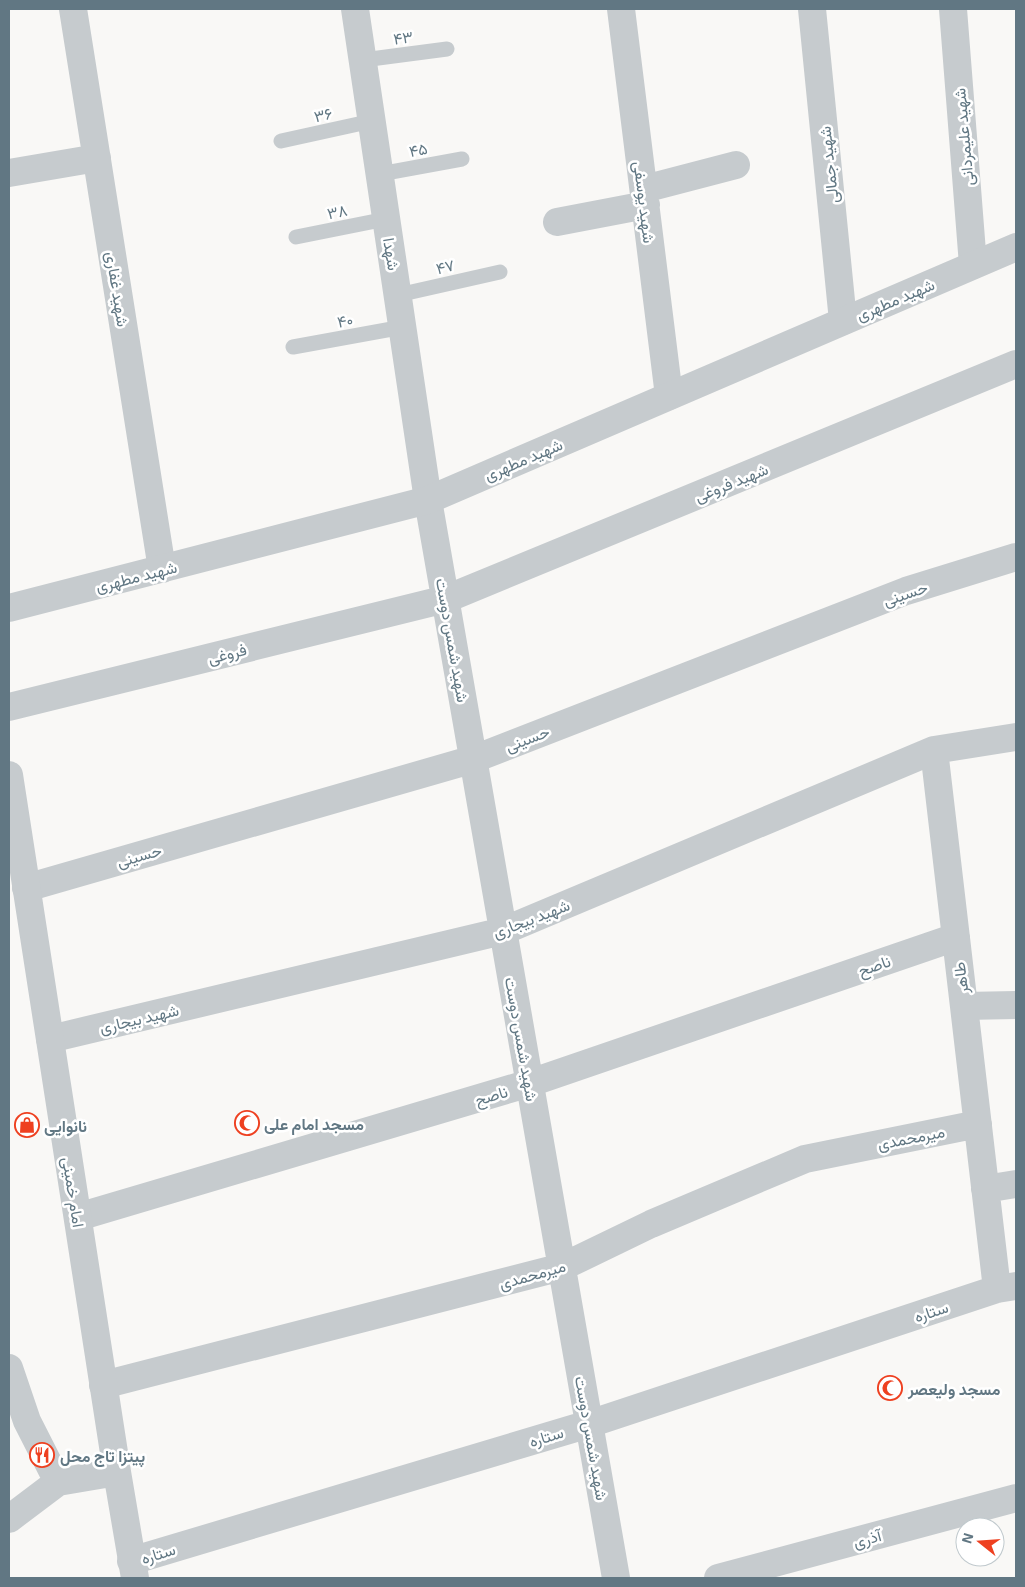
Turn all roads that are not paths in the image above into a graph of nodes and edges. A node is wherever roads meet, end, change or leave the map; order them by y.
1 (73, 9) edge
2 (355, 9) edge
3 (621, 9) edge
4 (812, 9) edge
5 (953, 9) edge
6 (447, 49) dead end
7 (363, 60) junction
8 (372, 121) junction
9 (281, 141) dead end
10 (97, 158) junction
11 (462, 159) dead end
12 (736, 165) dead end
13 (9, 173) edge
14 (380, 174) junction
15 (645, 197) junction
16 (386, 219) junction
17 (557, 222) dead end
18 (296, 237) dead end
19 (1016, 247) edge
20 (973, 265) junction
21 (500, 272) dead end
22 (398, 295) junction
23 (843, 321) junction
24 (402, 327) junction
25 (293, 347) dead end
26 (1016, 364) edge
27 (669, 396) junction
28 (428, 500) junction
29 (1016, 557) edge
30 (162, 569) junction
31 (446, 600) junction
32 (9, 608) edge
33 (9, 707) edge
34 (1016, 737) edge
35 (934, 750) junction
36 (474, 759) junction
37 (9, 775) edge
38 (26, 888) junction
39 (503, 931) junction
40 (956, 937) junction
41 (1016, 1004) edge
42 (964, 1006) junction
43 (50, 1039) junction
44 (530, 1083) junction
45 (978, 1124) junction
46 (1016, 1184) edge
47 (985, 1189) junction
48 (78, 1217) junction
49 (562, 1267) junction
50 (1007, 1287) edge
51 (9, 1368) edge
52 (104, 1385) junction
53 (589, 1424) junction
54 (117, 1472) junction
55 (58, 1482) junction
56 (1016, 1498) edge
57 (9, 1519) edge
58 (133, 1570) edge
59 (616, 1578) edge
60 (718, 1578) edge

1 - 10 street, شهید غفاری
2 - 7 street, شهدا
3 - 15 street, شهید یوسفی
4 - 23 street, شهید جمالی
5 - 20 street, شهید علیمردانی
6 - 7 lane, ۴۳
7 - 8 street, شهدا
8 - 9 lane, ۳۶
8 - 14 street, شهدا
10 - 13 street
10 - 30 street, شهید غفاری
11 - 14 lane, ۴۵
12 - 15 street
14 - 16 street, شهدا
15 - 17 street
15 - 27 street, شهید یوسفی
16 - 18 lane, ۳۸
16 - 22 street, شهدا
19 - 20 street, شهید مطهری
20 - 23 street, شهید مطهری
21 - 22 lane, ۴۷
22 - 24 street, شهدا
23 - 27 street, شهید مطهری
24 - 25 lane, ۴۰
24 - 28 street, شهدا
26 - 31 street, شهید فروغی
27 - 28 street, شهید مطهری
28 - 30 street, شهید مطهری
28 - 31 street, شهید شمس دوست
29 - 36 street, حسینی
30 - 32 street, شهید مطهری
31 - 33 street, فروغی
31 - 36 street, شهید شمس دوست
34 - 35 street
35 - 39 street, شهید بیجاری
35 - 40 street, طاهر
36 - 38 street, حسینی
36 - 39 street, شهید شمس دوست
37 - 38 street, امام خمینی
38 - 43 street, امام خمینی
39 - 43 street, شهید بیجاری
39 - 44 street, شهید شمس دوست
40 - 42 street, طاهر
40 - 44 street, ناصح
41 - 42 street
42 - 45 street, طاهر
43 - 48 street, امام خمینی
44 - 48 street, ناصح
44 - 49 street, شهید شمس دوست
45 - 47 street, طاهر
45 - 49 street, میرمحمدی
46 - 47 street
47 - 50 street, طاهر
48 - 52 street, امام خمینی
49 - 52 street, میرمحمدی
49 - 53 street, شهید شمس دوست
50 - 53 street, ستاره
51 - 55 street
52 - 54 street, امام خمینی
53 - 58 street, ستاره
53 - 59 street, شهید شمس دوست
54 - 55 street
54 - 58 street, امام خمینی
55 - 57 street
56 - 60 street, آذری

